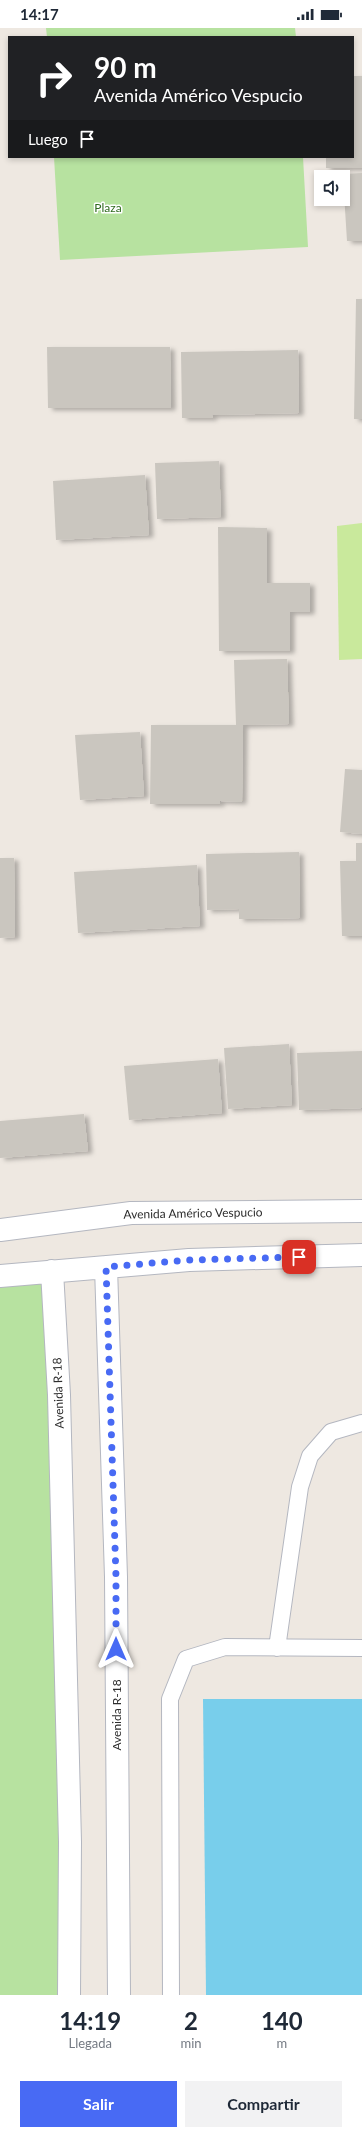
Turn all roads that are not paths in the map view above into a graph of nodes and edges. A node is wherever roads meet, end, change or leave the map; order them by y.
1 (362, 1211) edge
2 (0, 1230) edge
3 (362, 1255) edge
4 (106, 1267) junction
5 (52, 1271) junction
6 (0, 1276) edge
7 (362, 1423) edge
8 (277, 1648) junction
9 (362, 1648) edge
10 (69, 1995) edge
11 (119, 1995) edge
12 (171, 1995) edge

1 - 2 street, Avenida Américo Vespucio
3 - 4 street
4 - 5 street
4 - 11 street, Avenida R-18
5 - 6 street
5 - 10 street, Avenida R-18
7 - 8 lane
8 - 9 lane
8 - 12 lane

